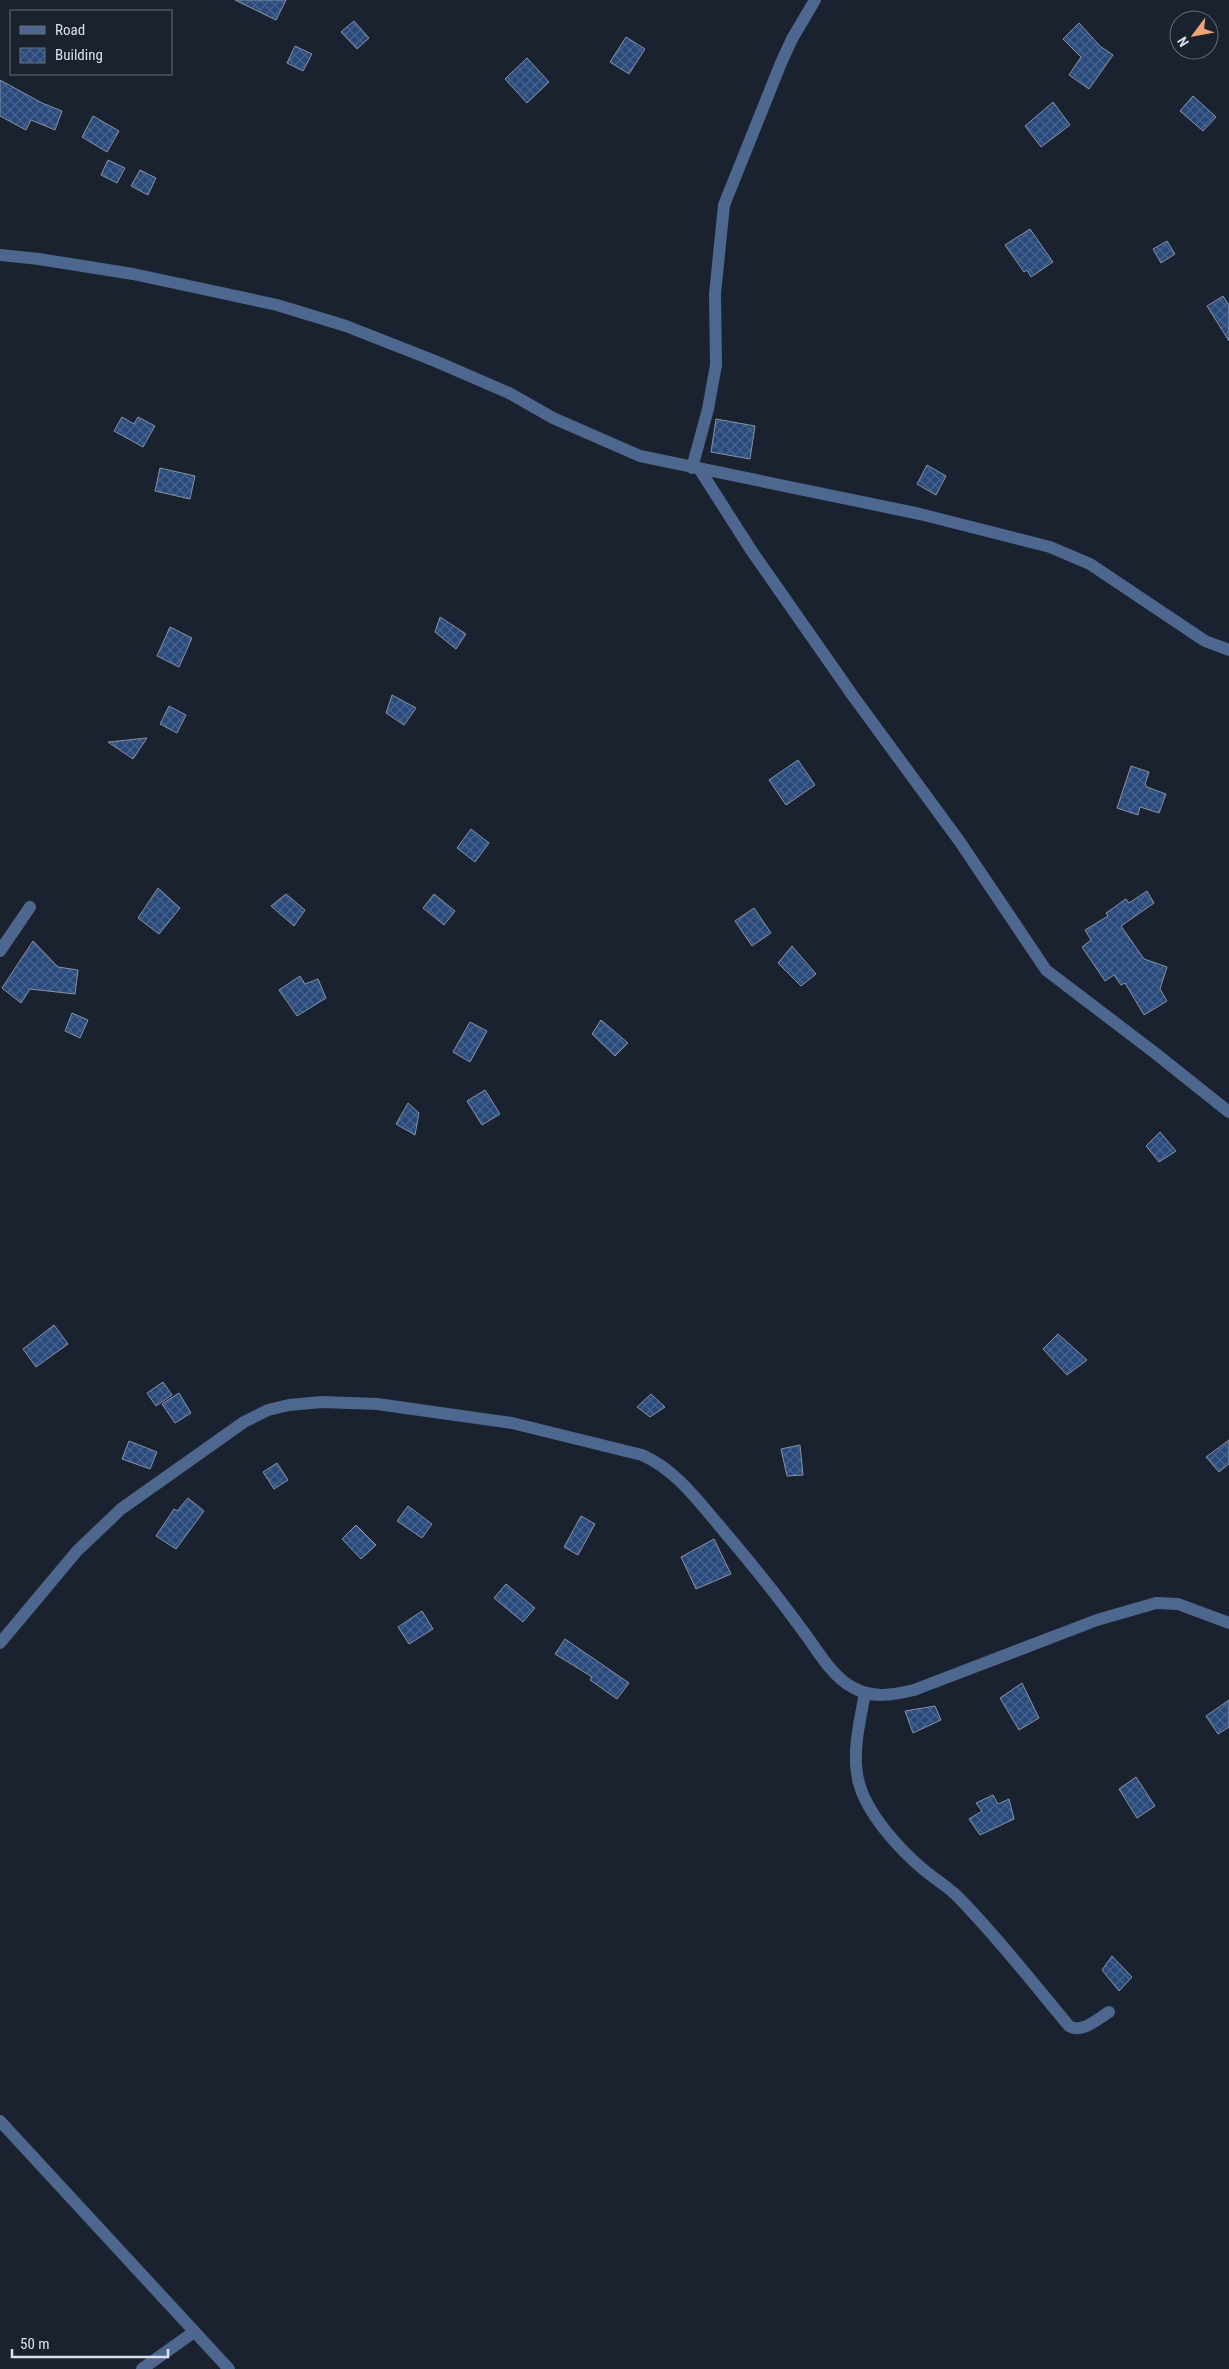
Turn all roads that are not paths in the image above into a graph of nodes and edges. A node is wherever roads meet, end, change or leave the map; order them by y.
1 (815, 0) edge
2 (0, 255) edge
3 (696, 469) junction
4 (1229, 650) edge
5 (30, 906) dead end
6 (0, 951) edge
7 (1229, 1112) edge
8 (1229, 1623) edge
9 (0, 1643) edge
10 (865, 1693) junction
11 (1109, 2012) dead end
12 (0, 2121) edge
13 (194, 2332) junction
14 (142, 2369) edge
15 (229, 2369) edge

1 - 3 street
2 - 3 street
3 - 4 street
3 - 7 street
5 - 6 street
8 - 10 street
9 - 10 street
10 - 11 street
12 - 13 street
13 - 14 street
13 - 15 street

